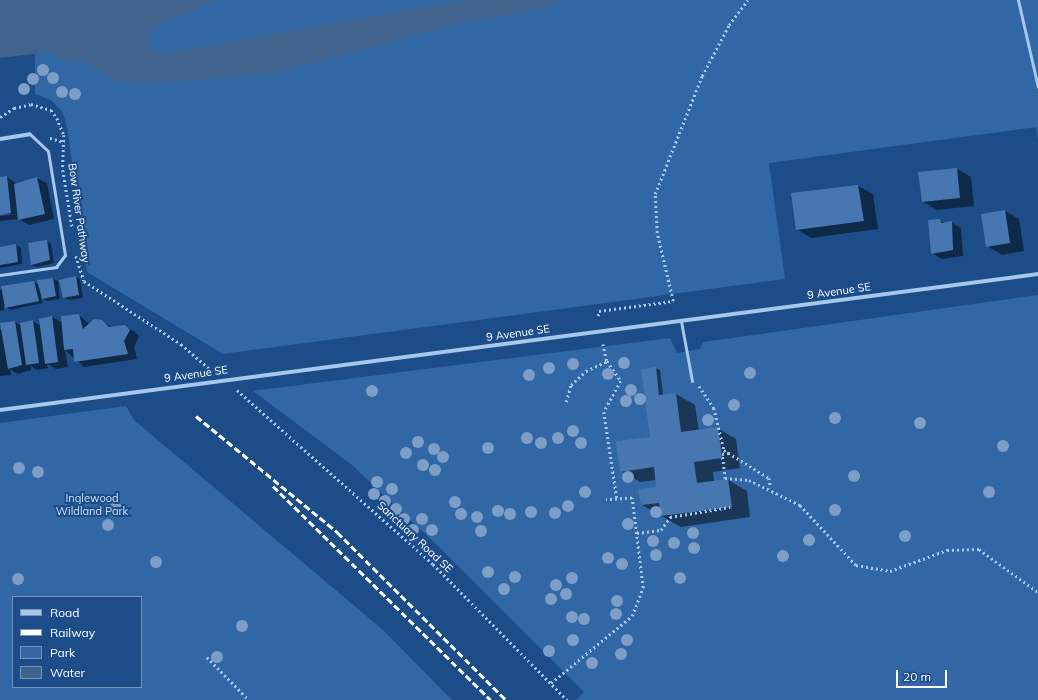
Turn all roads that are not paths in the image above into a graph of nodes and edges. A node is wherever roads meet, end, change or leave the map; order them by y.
1 (1018, 0) edge
2 (1038, 87) edge
3 (30, 134) joint
4 (0, 139) edge
5 (1038, 274) edge
6 (0, 275) edge
7 (682, 321) junction
8 (692, 381) road end
9 (0, 410) edge

1 - 2 lane
3 - 4 street
3 - 6 lane
5 - 7 street, 9 Avenue SE
7 - 8 lane
7 - 9 street, 9 Avenue SE

